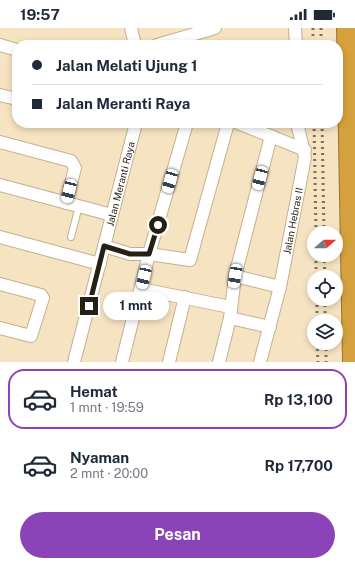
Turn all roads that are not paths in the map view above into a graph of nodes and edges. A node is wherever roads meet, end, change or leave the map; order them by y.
1 (131, 28) edge
2 (215, 28) edge
3 (295, 28) edge
4 (348, 28) edge
5 (182, 32) edge
6 (134, 40) edge
7 (167, 40) edge
8 (296, 40) edge
9 (0, 45) edge
10 (12, 49) edge
11 (0, 95) edge
12 (12, 99) edge
13 (135, 128) edge
14 (186, 128) edge
15 (227, 128) edge
16 (251, 128) edge
17 (298, 128) edge
18 (271, 136) junction
19 (0, 142) edge
20 (305, 150) junction
21 (0, 185) edge
22 (66, 203) junction
23 (79, 206) junction
24 (112, 216) junction
25 (0, 237) edge
26 (70, 237) dead end
27 (104, 246) junction
28 (149, 254) junction
29 (100, 264) junction
30 (235, 276) junction
31 (0, 284) edge
32 (280, 287) junction
33 (141, 289) junction
34 (185, 297) junction
35 (230, 313) junction
36 (270, 327) junction
37 (0, 328) edge
38 (74, 362) edge
39 (122, 362) edge
40 (169, 362) edge
41 (218, 362) edge
42 (260, 362) edge
43 (354, 362) edge

1 - 6 street
2 - 5 street
3 - 8 street
4 - 43 highway
5 - 7 street
9 - 10 street
11 - 12 street
13 - 24 street, Jalan Meranti Raya
14 - 28 street
15 - 28 street
16 - 18 street
17 - 20 street
18 - 20 street
18 - 30 street
19 - 22 street
20 - 32 street, Jalan Hebras II
21 - 22 street
22 - 23 street
23 - 24 street
23 - 26 lane
24 - 27 street, Jalan Meranti Raya
25 - 29 street
27 - 28 street
27 - 29 street, Jalan Meranti Raya
28 - 33 street
29 - 38 street, Jalan Meranti Raya
30 - 32 street
30 - 35 street
31 - 37 street
32 - 36 street, Jalan Hebras II
33 - 34 street
33 - 39 street
34 - 35 street
34 - 40 street
35 - 36 street
35 - 41 street
36 - 42 street, Jalan Hebras II

